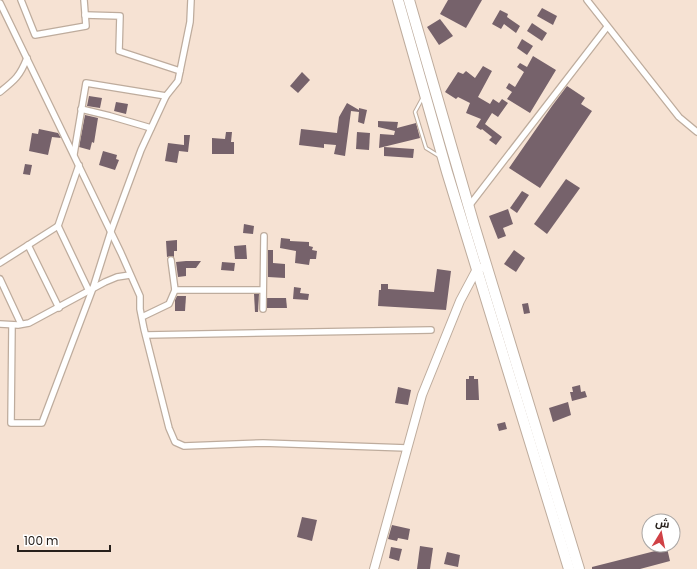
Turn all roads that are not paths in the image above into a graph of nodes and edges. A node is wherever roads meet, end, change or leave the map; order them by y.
1 (21, 0) edge
2 (84, 0) edge
3 (190, 0) edge
4 (398, 0) edge
5 (409, 0) edge
6 (587, 0) edge
7 (0, 3) edge
8 (85, 15) junction
9 (608, 27) junction
10 (26, 58) junction
11 (180, 71) junction
12 (0, 92) edge
13 (425, 93) junction
14 (166, 96) junction
15 (81, 109) junction
16 (151, 128) junction
17 (697, 132) edge
18 (74, 154) junction
19 (444, 159) junction
20 (79, 166) junction
21 (469, 206) junction
22 (58, 226) junction
23 (111, 231) junction
24 (264, 236) dead end
25 (28, 245) junction
26 (171, 260) dead end
27 (0, 262) edge
28 (482, 267) junction
29 (130, 275) junction
30 (0, 279) edge
31 (91, 290) junction
32 (175, 290) junction
33 (263, 290) junction
34 (59, 308) junction
35 (262, 310) dead end
36 (144, 316) dead end
37 (0, 324) edge
38 (21, 324) junction
39 (12, 325) junction
40 (431, 330) dead end
41 (146, 335) junction
42 (407, 448) junction
43 (374, 569) edge
44 (569, 569) edge
45 (579, 569) edge

1 - 8 street
2 - 8 street
3 - 11 street
4 - 13 highway
5 - 21 highway
6 - 9 street
7 - 10 street
8 - 11 street
9 - 17 street
9 - 21 street
10 - 12 street
10 - 18 street
11 - 14 street
13 - 19 highway
13 - 19 lane
14 - 15 street
14 - 16 street
15 - 16 street
15 - 18 street
16 - 23 street
18 - 20 street
19 - 28 highway
20 - 22 street
20 - 23 street
21 - 28 highway
22 - 25 street
22 - 31 street
23 - 29 street
23 - 31 street
24 - 33 street
25 - 27 street
25 - 34 street
26 - 32 street
28 - 42 street
28 - 44 highway
28 - 45 highway
29 - 31 street
29 - 41 street
30 - 38 street
31 - 34 street
31 - 39 street
32 - 33 street
32 - 36 street
33 - 35 street
34 - 38 street
37 - 39 street
38 - 39 street
40 - 41 street
41 - 42 street
42 - 43 street

